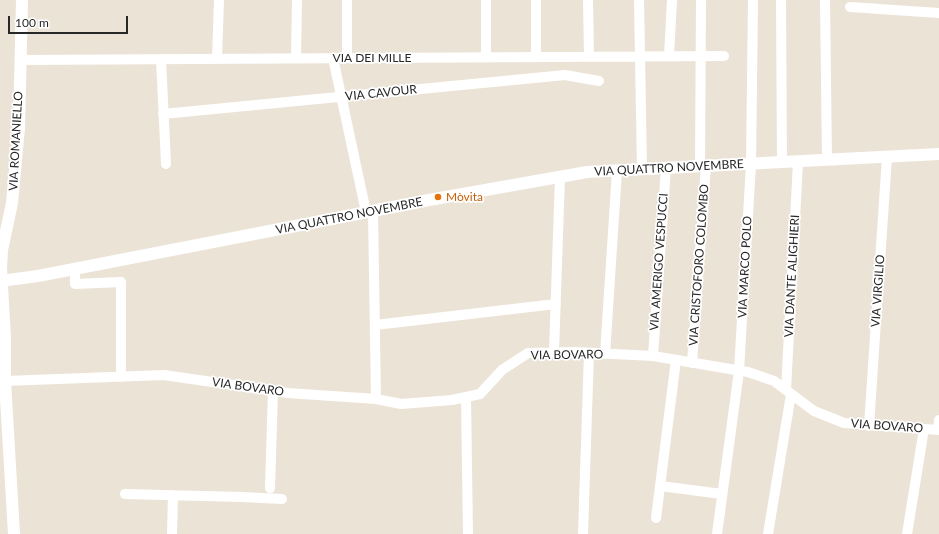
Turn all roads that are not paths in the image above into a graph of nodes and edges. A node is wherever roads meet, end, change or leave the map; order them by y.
1 (22, 0) edge
2 (219, 0) edge
3 (297, 0) edge
4 (347, 0) edge
5 (486, 0) edge
6 (536, 0) edge
7 (588, 0) edge
8 (639, 0) edge
9 (672, 0) edge
10 (701, 0) edge
11 (753, 0) edge
12 (781, 0) edge
13 (825, 0) edge
14 (850, 7) dead end
15 (939, 13) edge
16 (536, 56) junction
17 (589, 56) junction
18 (640, 56) junction
19 (669, 56) junction
20 (700, 56) junction
21 (724, 56) dead end
22 (486, 57) junction
23 (296, 58) junction
24 (333, 58) junction
25 (347, 58) junction
26 (161, 59) junction
27 (217, 59) junction
28 (20, 60) junction
29 (598, 81) dead end
30 (341, 97) junction
31 (164, 114) junction
32 (939, 154) edge
33 (887, 157) junction
34 (827, 160) junction
35 (782, 162) junction
36 (798, 162) junction
37 (166, 164) dead end
38 (751, 164) junction
39 (703, 166) junction
40 (666, 168) junction
41 (642, 169) junction
42 (616, 171) junction
43 (560, 176) junction
44 (369, 212) junction
45 (75, 268) junction
46 (1, 281) edge
47 (556, 304) junction
48 (375, 325) junction
49 (554, 352) junction
50 (589, 353) junction
51 (605, 354) junction
52 (653, 356) junction
53 (676, 360) junction
54 (692, 363) junction
55 (739, 371) junction
56 (121, 376) junction
57 (4, 381) junction
58 (273, 391) junction
59 (788, 392) junction
60 (466, 397) junction
61 (376, 399) junction
62 (869, 426) junction
63 (939, 427) edge
64 (924, 429) junction
65 (660, 486) junction
66 (270, 488) dead end
67 (125, 494) dead end
68 (722, 494) junction
69 (173, 495) junction
70 (282, 499) dead end
71 (656, 518) dead end
72 (14, 534) edge
73 (172, 534) edge
74 (468, 534) edge
75 (583, 534) edge
76 (717, 534) edge
77 (768, 534) edge
78 (907, 534) edge

1 - 28 street, VIA ROMANIELLO
2 - 27 street
3 - 23 street
4 - 25 street
5 - 22 street
6 - 16 street
7 - 17 street
8 - 18 street
9 - 19 street
10 - 20 street, VIA CRISTOFORO COLOMBO
11 - 38 street, VIA MARCO POLO
12 - 35 street
13 - 34 street
14 - 15 street
16 - 17 street, VIA DEI MILLE
16 - 22 street, VIA DEI MILLE
17 - 18 street, VIA DEI MILLE
18 - 19 street, VIA DEI MILLE
18 - 41 street
19 - 20 street, VIA DEI MILLE
20 - 21 street, VIA DEI MILLE
20 - 39 street, VIA CRISTOFORO COLOMBO
22 - 25 street, VIA DEI MILLE
23 - 24 street, VIA DEI MILLE
23 - 27 street, VIA DEI MILLE
24 - 25 street, VIA DEI MILLE
24 - 30 street
26 - 27 street, VIA DEI MILLE
26 - 28 street, VIA DEI MILLE
26 - 31 street
28 - 46 street, VIA ROMANIELLO
29 - 30 street, VIA CAVOUR
30 - 31 street, VIA CAVOUR
30 - 44 street
31 - 37 street
32 - 33 street, VIA QUATTRO NOVEMBRE
33 - 34 street, VIA QUATTRO NOVEMBRE
33 - 62 street, VIA VIRGILIO
34 - 36 street, VIA QUATTRO NOVEMBRE
35 - 36 street, VIA QUATTRO NOVEMBRE
35 - 38 street, VIA QUATTRO NOVEMBRE
36 - 59 street, VIA DANTE ALIGHIERI
38 - 39 street, VIA QUATTRO NOVEMBRE
38 - 55 street, VIA MARCO POLO
39 - 40 street, VIA QUATTRO NOVEMBRE
39 - 54 street, VIA CRISTOFORO COLOMBO
40 - 41 street, VIA QUATTRO NOVEMBRE
40 - 52 street, VIA AMERIGO VESPUCCI
41 - 42 street, VIA QUATTRO NOVEMBRE
42 - 43 street, VIA QUATTRO NOVEMBRE
42 - 51 street
43 - 44 street, VIA QUATTRO NOVEMBRE
43 - 47 street
44 - 45 street, VIA QUATTRO NOVEMBRE
44 - 48 street
45 - 46 street, VIA QUATTRO NOVEMBRE
45 - 56 street
46 - 57 street, VIA ROMANIELLO
47 - 48 street
47 - 49 street
48 - 61 street
49 - 50 street, VIA BOVARO
49 - 60 street, VIA BOVARO
50 - 51 street, VIA BOVARO
50 - 75 street
51 - 52 street, VIA BOVARO
52 - 53 street, VIA BOVARO
53 - 54 street, VIA BOVARO
53 - 65 street
54 - 55 street, VIA BOVARO
55 - 59 street, VIA BOVARO
55 - 68 street, VIA MARCO POLO
56 - 57 street, VIA BOVARO
56 - 58 street, VIA BOVARO
57 - 72 street, VIA ROMANIELLO
58 - 61 street, VIA BOVARO
58 - 66 street
59 - 62 street, VIA BOVARO
59 - 77 street, VIA DANTE ALIGHIERI
60 - 61 street, VIA BOVARO
60 - 74 street
62 - 64 street, VIA BOVARO
63 - 64 street, VIA BOVARO
64 - 78 street
65 - 68 street
65 - 71 street
67 - 69 street
68 - 76 street, VIA MARCO POLO
69 - 70 street
69 - 73 street

